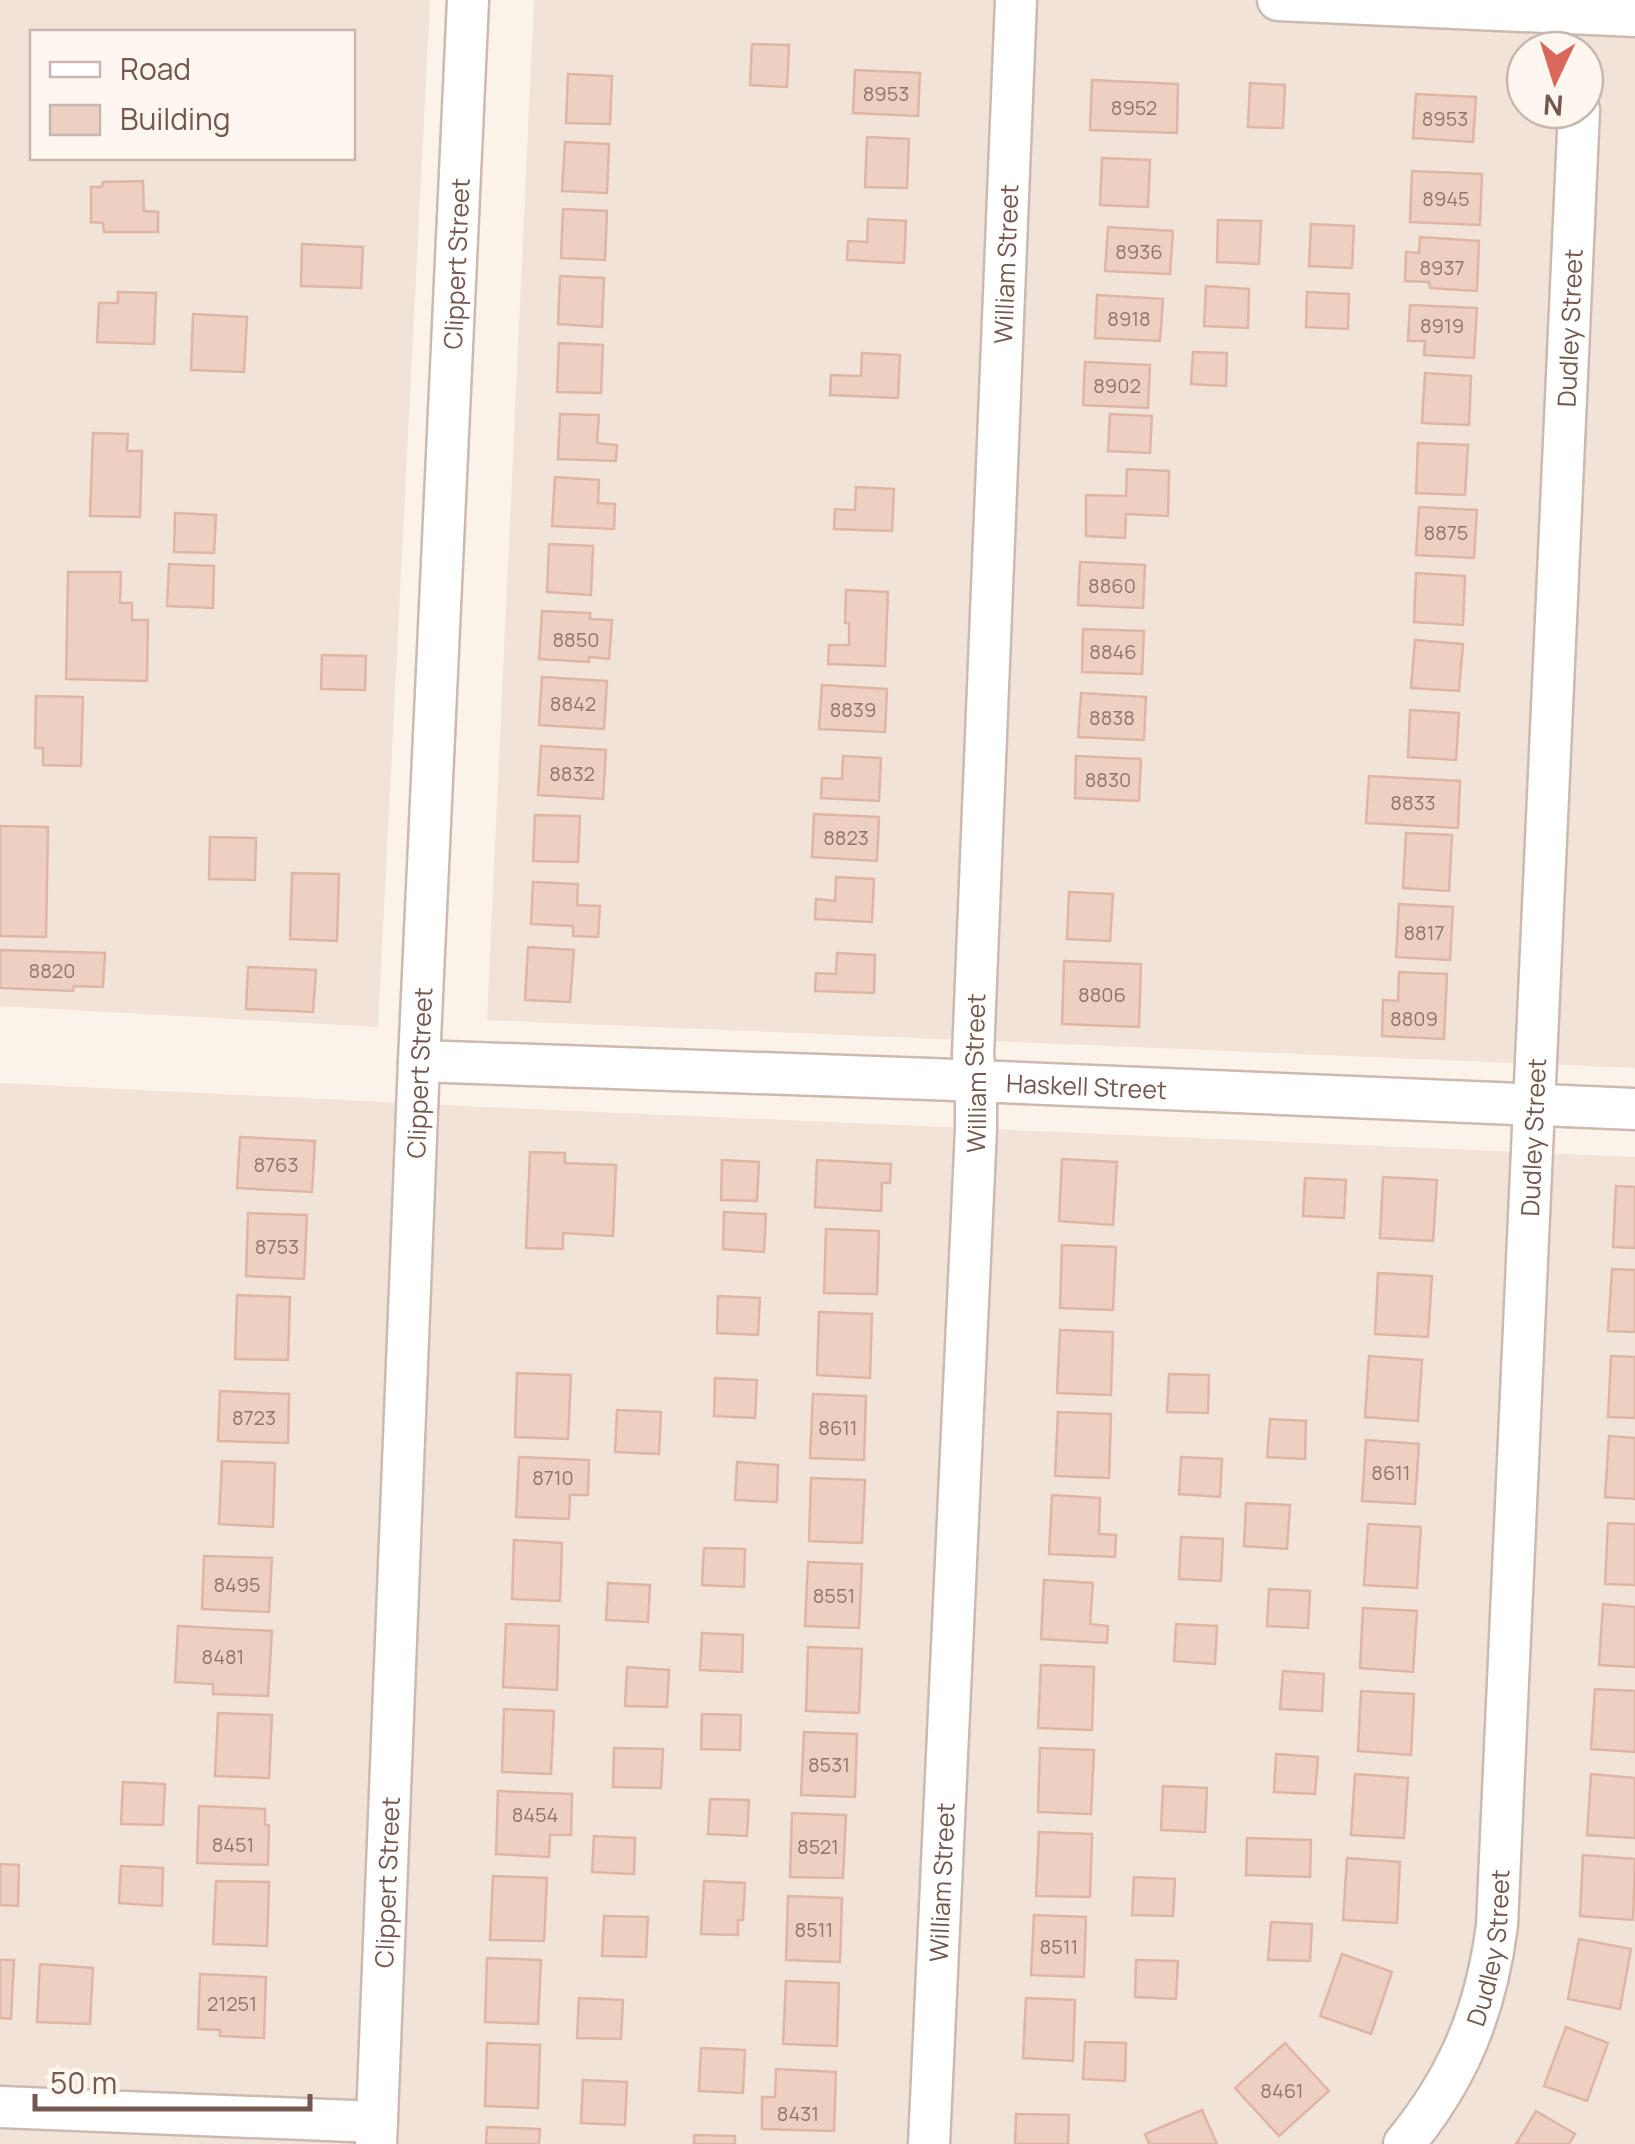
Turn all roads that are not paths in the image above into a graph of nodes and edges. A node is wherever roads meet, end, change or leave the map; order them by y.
1 (468, 0) edge
2 (1016, 0) edge
3 (1278, 0) edge
4 (1635, 16) edge
5 (1583, 21) edge
6 (1578, 130) edge
7 (419, 1061) junction
8 (976, 1082) junction
9 (1534, 1105) junction
10 (1635, 1109) edge
11 (0, 2107) edge
12 (376, 2133) edge
13 (930, 2144) edge
14 (1404, 2144) edge

1 - 7 street, Clippert Street
2 - 8 street, William Street
3 - 5 street
4 - 5 street
6 - 9 street, Dudley Street
7 - 8 street, Haskell Street
7 - 12 street, Clippert Street
8 - 9 street, Haskell Street
8 - 13 street, William Street
9 - 10 street, Haskell Street
9 - 14 street, Dudley Street
11 - 12 street

